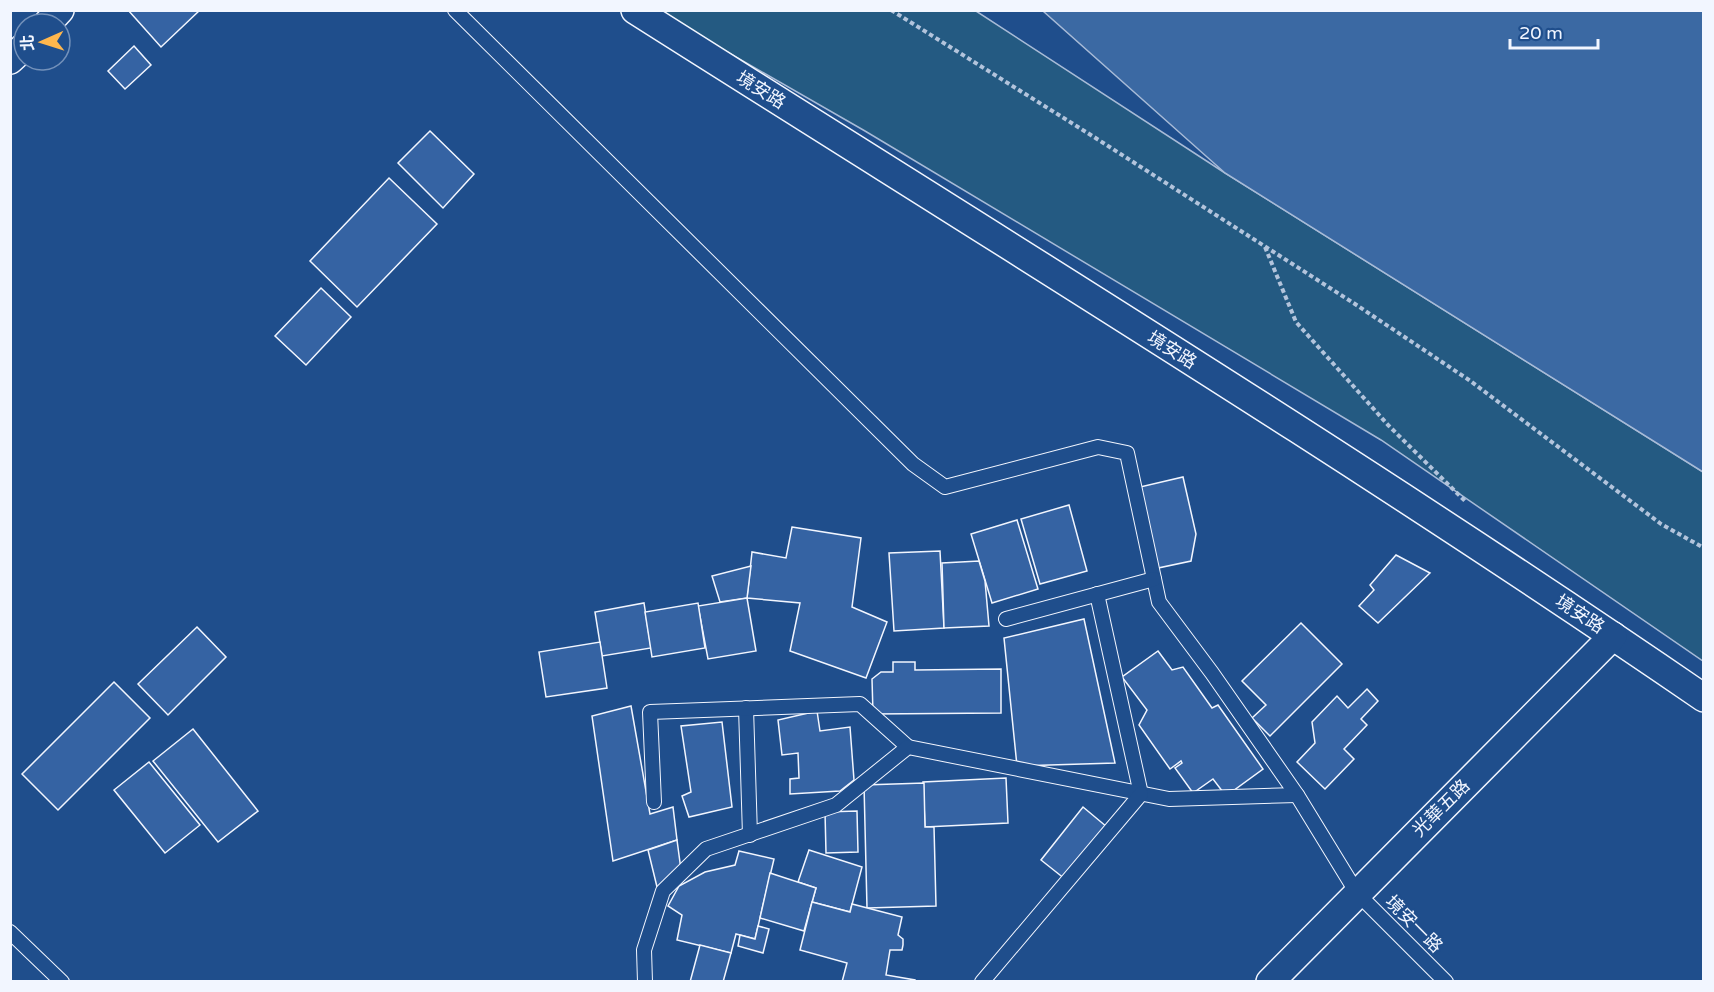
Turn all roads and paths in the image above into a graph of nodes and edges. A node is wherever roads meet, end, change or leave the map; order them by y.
1 (455, 10) edge
2 (635, 10) edge
3 (891, 10) edge
4 (1265, 247) junction
5 (1473, 509) dead end
6 (1704, 549) edge
7 (1155, 579) junction
8 (1097, 594) junction
9 (1006, 619) dead end
10 (1613, 636) junction
11 (1704, 698) edge
12 (746, 708) junction
13 (908, 747) junction
14 (1141, 794) junction
15 (1297, 795) junction
16 (654, 802) dead end
17 (750, 834) junction
18 (1357, 892) junction
19 (10, 932) edge
20 (62, 981) edge
21 (645, 981) edge
22 (982, 981) edge
23 (1270, 981) edge
24 (1446, 981) edge

1 - 7 lane, 境安一路
2 - 10 street, 境安路
3 - 4 path
4 - 5 path
4 - 6 path
7 - 8 lane
7 - 15 lane, 境安一路
8 - 9 lane
8 - 14 lane
10 - 11 street, 境安路
10 - 18 street, 光華五路
12 - 13 lane
12 - 16 lane
12 - 17 lane
13 - 14 lane
13 - 17 lane
14 - 15 lane
14 - 22 lane
15 - 18 lane, 境安一路
17 - 21 lane
18 - 23 street, 光華五路
18 - 24 lane, 境安一路
19 - 20 lane

